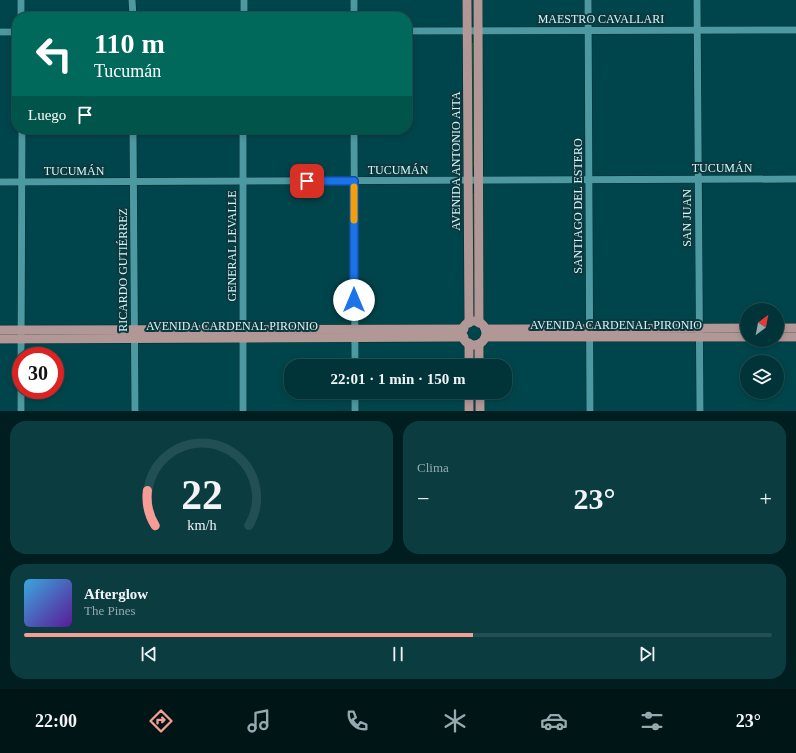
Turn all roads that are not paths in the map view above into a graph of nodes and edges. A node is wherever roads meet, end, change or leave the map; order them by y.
1 (21, 0) edge
2 (132, 0) edge
3 (244, 0) edge
4 (354, 0) edge
5 (467, 0) edge
6 (478, 0) edge
7 (588, 0) edge
8 (697, 0) edge
9 (22, 12) edge
10 (132, 12) edge
11 (244, 12) edge
12 (354, 12) edge
13 (478, 30) junction
14 (588, 30) junction
15 (697, 30) junction
16 (796, 30) edge
17 (412, 31) edge
18 (467, 31) junction
19 (0, 32) edge
20 (12, 32) edge
21 (22, 134) edge
22 (133, 134) edge
23 (244, 134) edge
24 (354, 134) edge
25 (796, 179) edge
26 (468, 180) junction
27 (479, 180) junction
28 (589, 180) junction
29 (698, 180) junction
30 (243, 181) junction
31 (354, 181) junction
32 (0, 182) edge
33 (22, 182) junction
34 (134, 182) junction
35 (784, 328) edge
36 (796, 328) edge
37 (740, 329) edge
38 (0, 330) edge
39 (466, 333) junction
40 (482, 333) junction
41 (589, 333) junction
42 (699, 333) junction
43 (134, 334) junction
44 (242, 334) junction
45 (354, 334) junction
46 (21, 335) junction
47 (740, 336) edge
48 (784, 337) edge
49 (796, 337) edge
50 (0, 339) edge
51 (21, 347) edge
52 (355, 359) edge
53 (468, 359) edge
54 (480, 359) edge
55 (21, 399) edge
56 (355, 399) edge
57 (469, 399) edge
58 (480, 399) edge
59 (21, 411) edge
60 (135, 411) edge
61 (243, 411) edge
62 (355, 411) edge
63 (469, 411) edge
64 (480, 411) edge
65 (590, 411) edge
66 (700, 411) edge

1 - 9 street
2 - 10 street
3 - 11 street
4 - 12 street
5 - 18 main road, AVENIDA ANTONIO AITA
6 - 13 main road, AVENIDA ANTONIO AITA
7 - 14 street, SANTIAGO DEL ESTERO
8 - 15 street, SAN JUAN
13 - 14 street, MAESTRO CAVALLARI
13 - 18 street, MAESTRO CAVALLARI
13 - 27 main road, AVENIDA ANTONIO AITA
14 - 15 street, MAESTRO CAVALLARI
14 - 28 street, SANTIAGO DEL ESTERO
15 - 16 street, MAESTRO CAVALLARI
15 - 29 street, SAN JUAN
17 - 18 street, MAESTRO CAVALLARI
18 - 26 main road, AVENIDA ANTONIO AITA
19 - 20 street
21 - 33 street
22 - 34 street, RICARDO GUTIÉRREZ
23 - 30 street, GENERAL LEVALLE
24 - 31 street
25 - 29 street, TUCUMÁN
26 - 27 street, TUCUMÁN
26 - 31 street, TUCUMÁN
26 - 39 main road, AVENIDA ANTONIO AITA
27 - 28 street, TUCUMÁN
27 - 40 main road, AVENIDA ANTONIO AITA
28 - 29 street, TUCUMÁN
28 - 41 street, SANTIAGO DEL ESTERO
29 - 42 street, SAN JUAN
30 - 31 street, TUCUMÁN
30 - 34 street, TUCUMÁN
30 - 44 street, GENERAL LEVALLE
31 - 45 street
32 - 33 street, TUCUMÁN
33 - 34 street, TUCUMÁN
33 - 46 street
34 - 43 street, RICARDO GUTIÉRREZ
35 - 36 main road
37 - 42 main road, AVENIDA CARDENAL PIRONIO
38 - 46 main road, AVENIDA CARDENAL PIRONIO
39 - 40 main road
39 - 40 main road
39 - 45 main road, AVENIDA CARDENAL PIRONIO
39 - 53 main road, AVENIDA ANTONIO AITA
40 - 41 main road, AVENIDA CARDENAL PIRONIO
40 - 54 main road, AVENIDA ANTONIO AITA
41 - 42 main road, AVENIDA CARDENAL PIRONIO
41 - 65 street, SANTIAGO DEL ESTERO
42 - 47 main road, AVENIDA CARDENAL PIRONIO
42 - 66 street, SAN JUAN
43 - 44 main road, AVENIDA CARDENAL PIRONIO
43 - 46 main road, AVENIDA CARDENAL PIRONIO
43 - 60 street, RICARDO GUTIÉRREZ
44 - 45 main road, AVENIDA CARDENAL PIRONIO
44 - 61 street, GENERAL LEVALLE
45 - 52 street
46 - 50 main road, AVENIDA CARDENAL PIRONIO
46 - 51 street
48 - 49 main road
55 - 59 street
56 - 62 street
57 - 63 main road
58 - 64 main road

